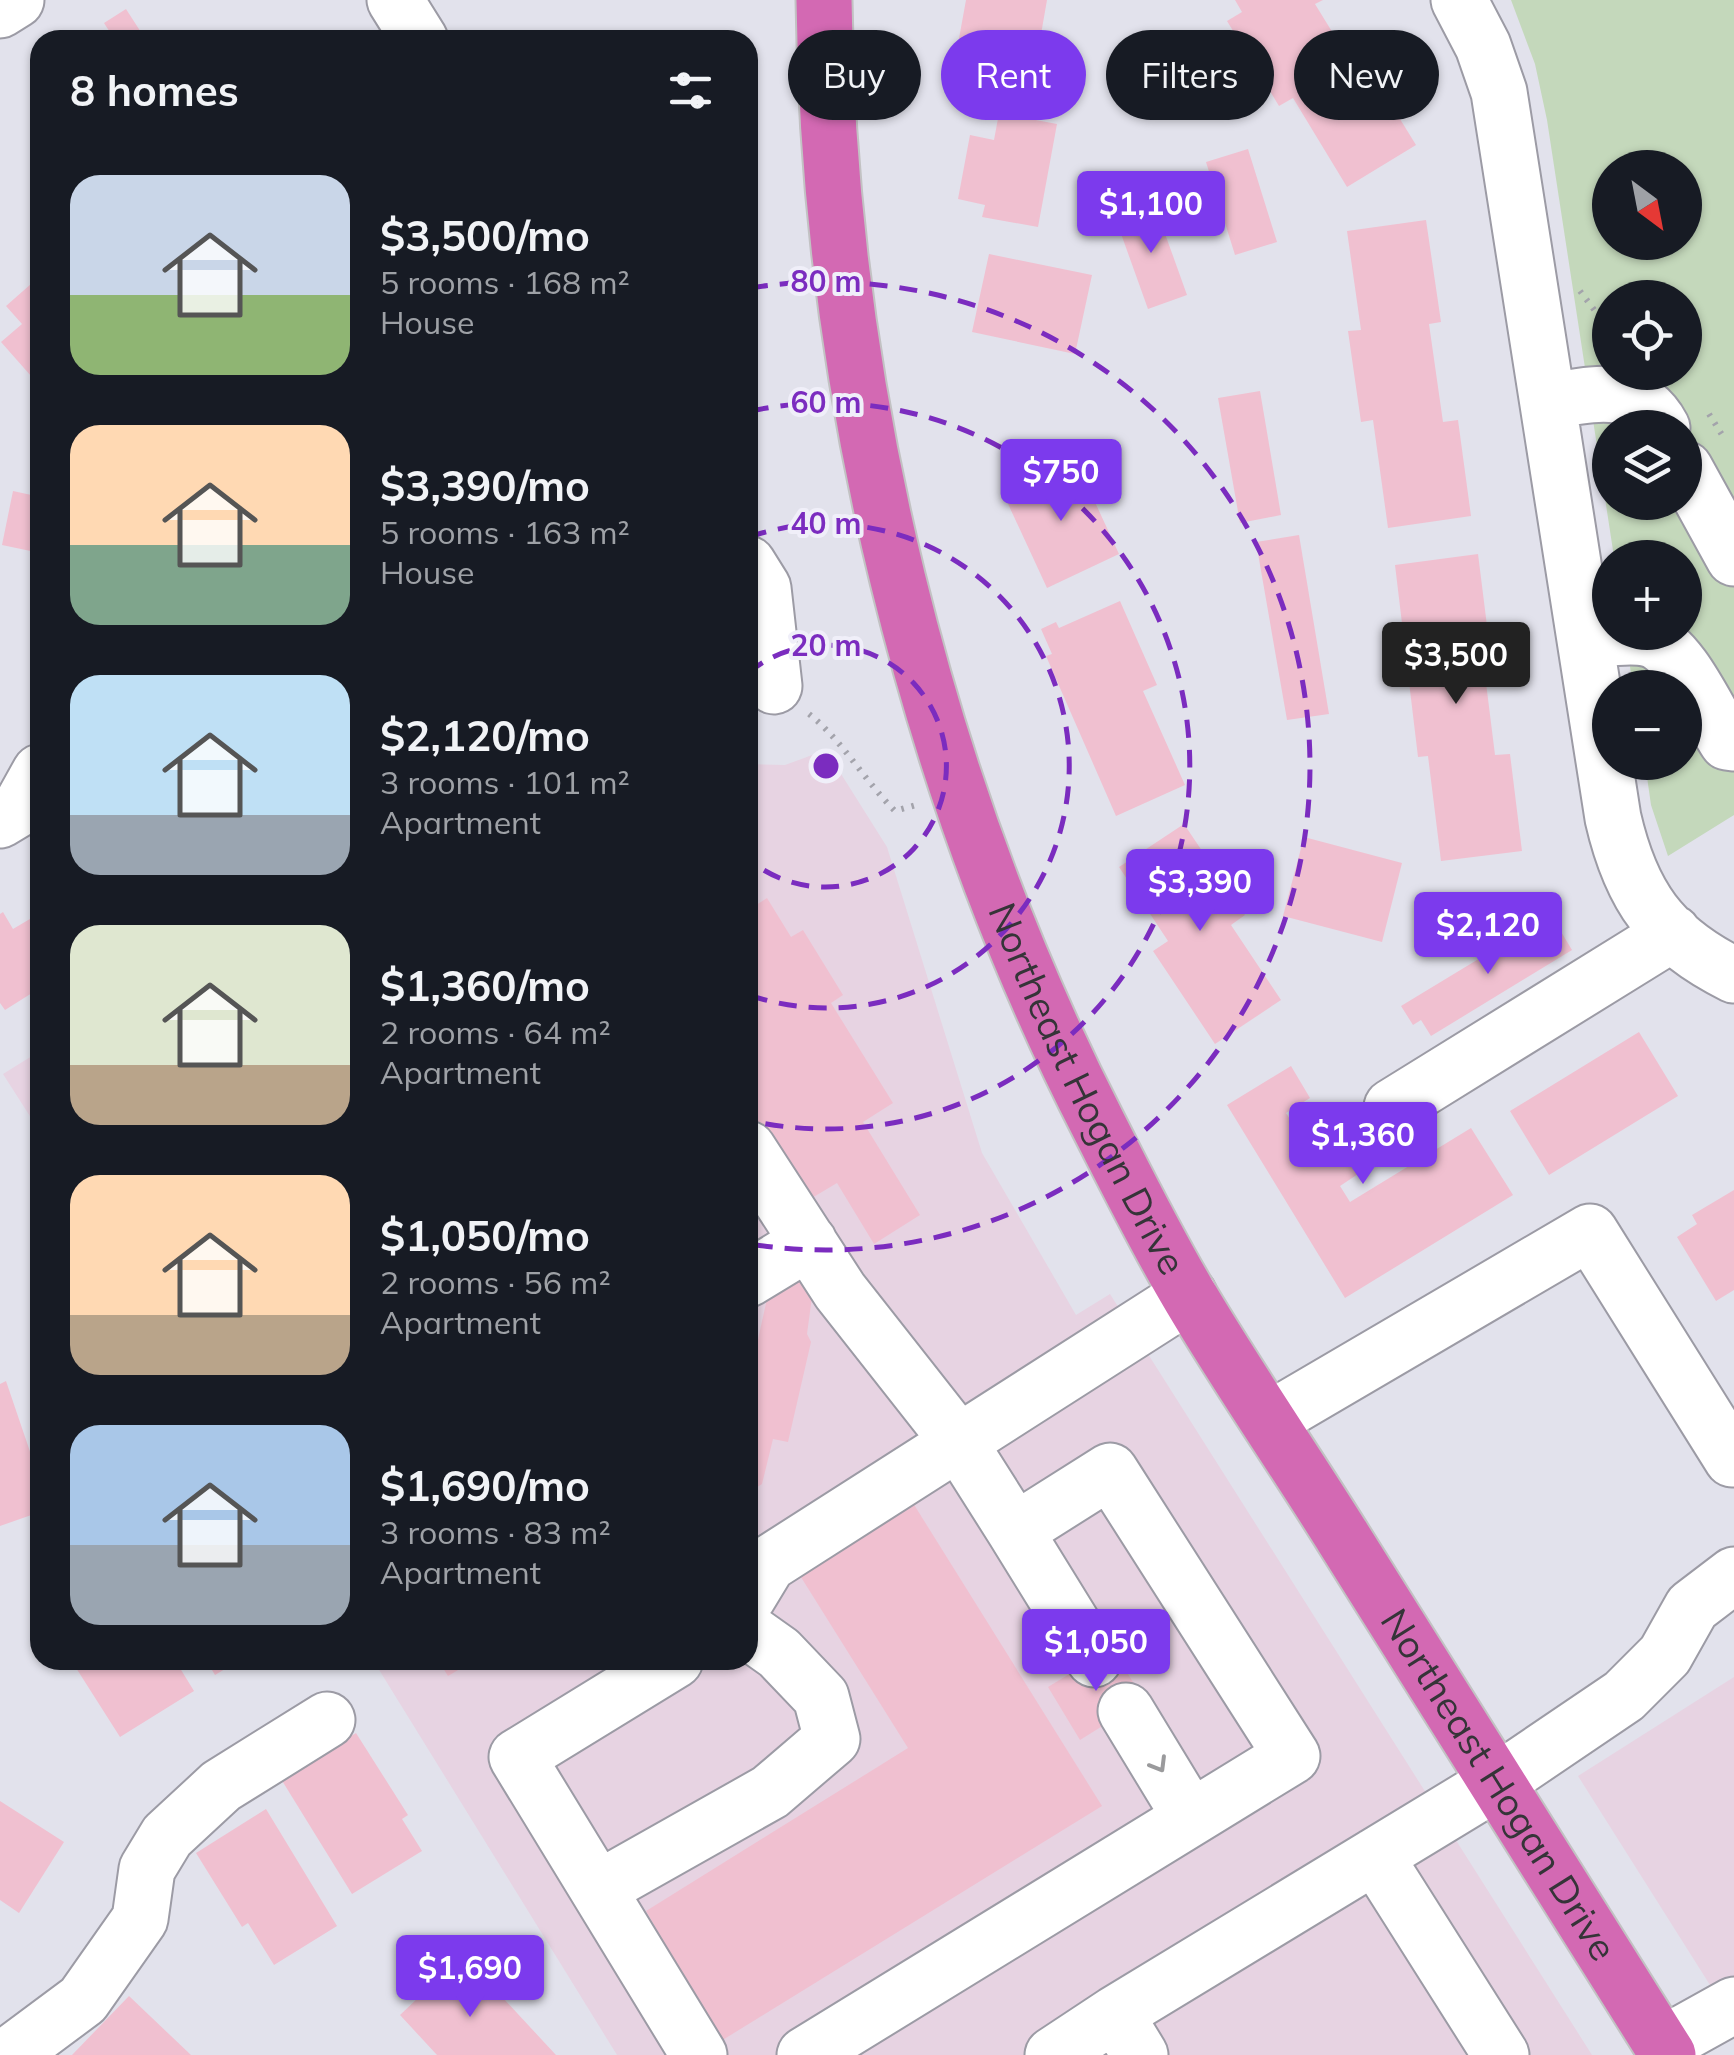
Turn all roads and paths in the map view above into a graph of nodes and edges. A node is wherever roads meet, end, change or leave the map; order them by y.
1 (16, 0) edge
2 (395, 0) edge
3 (824, 0) edge
4 (1459, 0) edge
5 (0, 10) edge
6 (414, 30) edge
7 (1548, 401) junction
8 (1648, 410) edge
9 (1702, 500) edge
10 (1734, 558) edge
11 (758, 580) edge
12 (1587, 641) junction
13 (774, 686) joint
14 (1734, 743) edge
15 (30, 790) edge
16 (960, 792) junction
17 (0, 820) edge
18 (1673, 933) junction
19 (1734, 975) edge
20 (1392, 1107) dead end
21 (758, 1164) edge
22 (809, 1242) junction
23 (758, 1273) edge
24 (1188, 1294) junction
25 (1269, 1420) junction
26 (958, 1441) junction
27 (1732, 1459) dead end
28 (1014, 1531) junction
29 (1734, 1576) edge
30 (758, 1580) edge
31 (758, 1638) edge
32 (1094, 1659) dead end
33 (659, 1670) edge
34 (1126, 1711) dead end
35 (327, 1720) dead end
36 (1497, 1782) junction
37 (1192, 1818) junction
38 (1375, 1856) junction
39 (598, 1889) junction
40 (1734, 2005) edge
41 (1128, 2034) edge
42 (1665, 2050) edge
43 (9, 2055) edge
44 (699, 2055) edge
45 (806, 2055) edge
46 (1052, 2055) edge
47 (1501, 2055) edge

1 - 5 street
2 - 6 street
3 - 16 highway, Northeast Hogan Drive
4 - 7 street
7 - 8 street
7 - 12 street
9 - 10 street
11 - 13 street
12 - 14 street
12 - 18 street
13 - 16 path
15 - 17 street
16 - 24 highway, Northeast Hogan Drive
18 - 19 street
18 - 20 street
21 - 22 street
22 - 23 street
22 - 26 street
24 - 25 highway, Northeast Hogan Drive
24 - 26 street
25 - 27 street
25 - 36 highway, Northeast Hogan Drive
26 - 28 street
26 - 30 street
28 - 32 street
28 - 37 street
29 - 36 street
31 - 39 street
33 - 39 street
34 -> 37 street
35 - 43 street
36 - 38 street
36 - 42 highway, Northeast Hogan Drive
37 - 45 street
38 - 41 street
38 - 47 street
39 - 44 street
40 - 42 street
41 - 46 street

